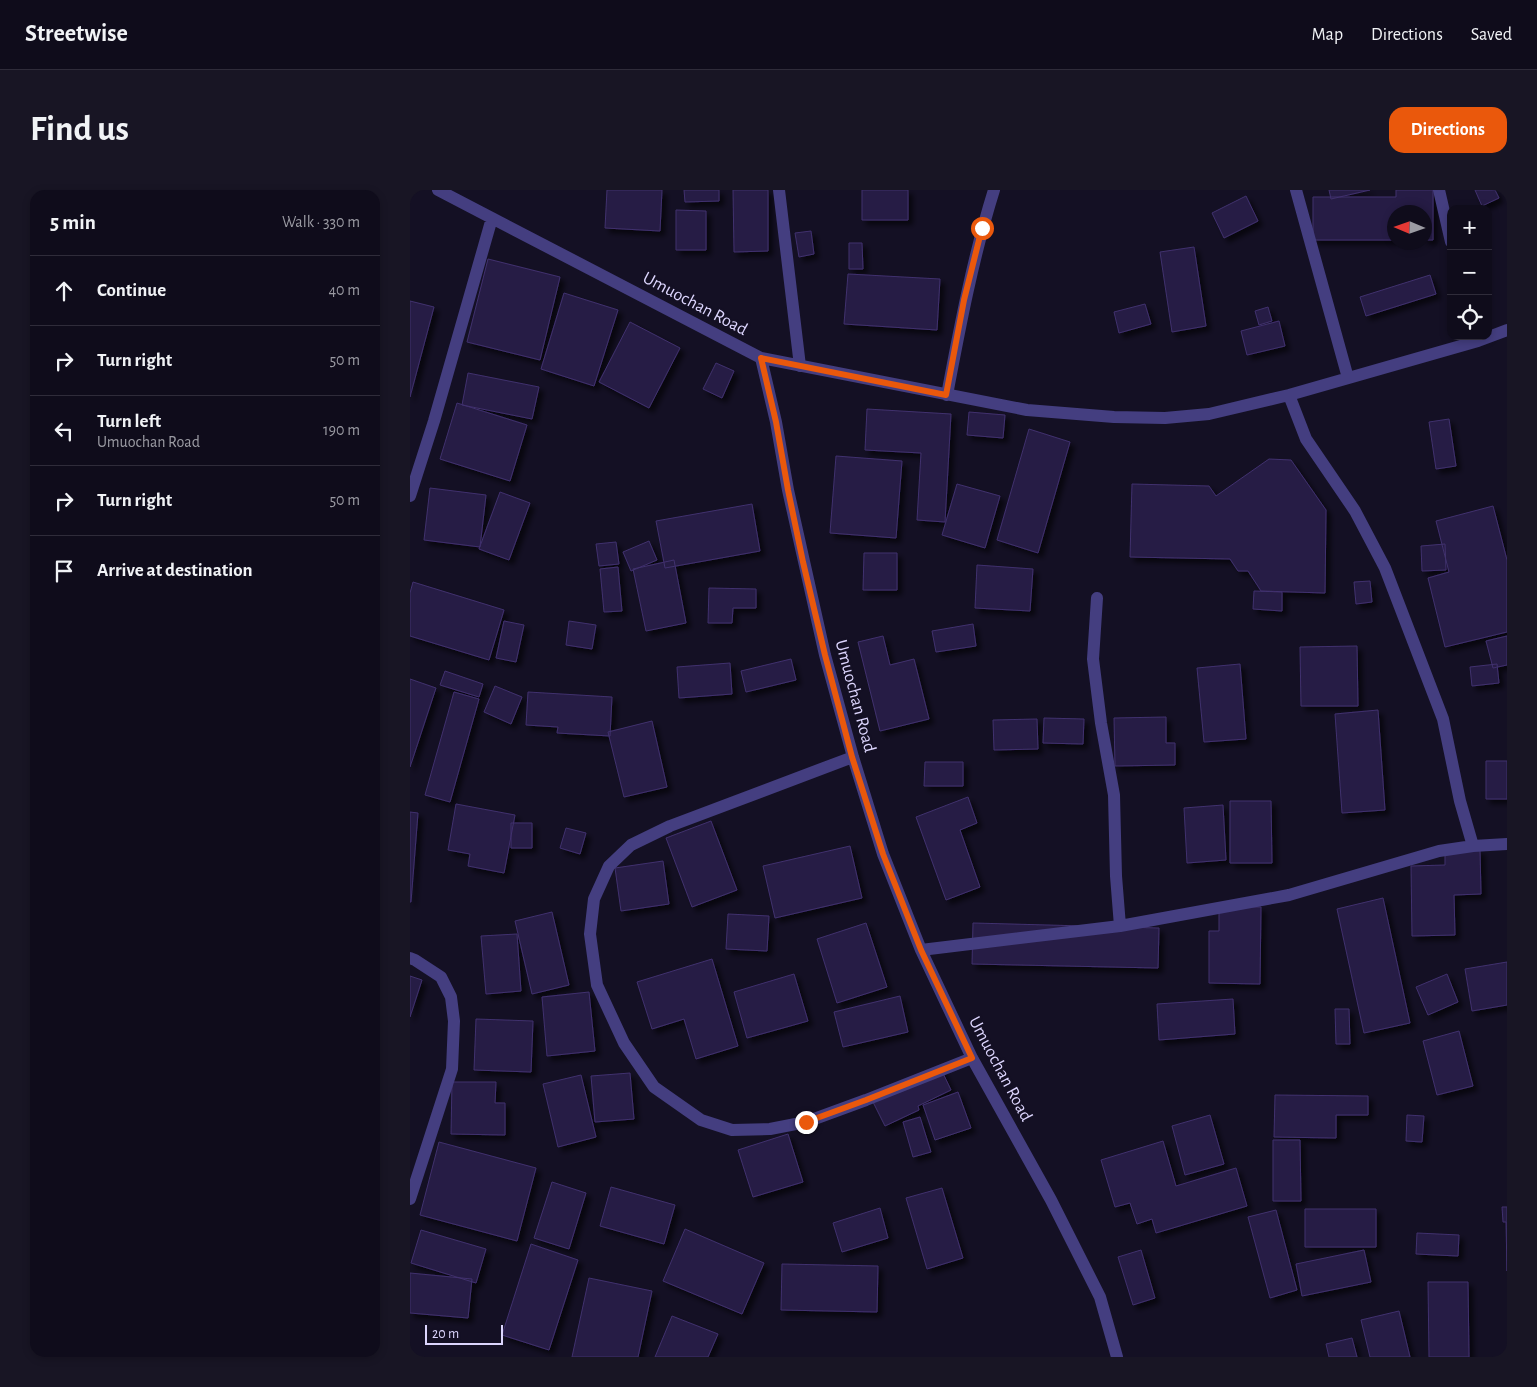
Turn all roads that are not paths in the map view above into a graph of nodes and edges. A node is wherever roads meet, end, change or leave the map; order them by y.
1 (438, 190) edge
2 (779, 190) edge
3 (994, 190) edge
4 (1296, 190) edge
5 (1439, 190) edge
6 (492, 218) junction
7 (1447, 225) edge
8 (1507, 330) edge
9 (1492, 335) edge
10 (1475, 340) edge
11 (761, 358) junction
12 (800, 366) junction
13 (1348, 378) junction
14 (946, 395) junction
15 (1289, 395) junction
16 (410, 496) edge
17 (1097, 598) dead end
18 (852, 757) junction
19 (1507, 844) edge
20 (1473, 846) junction
21 (1120, 926) junction
22 (921, 950) junction
23 (410, 958) edge
24 (972, 1058) junction
25 (410, 1199) edge
26 (1117, 1357) edge

1 - 6 street, Umuochan Road
2 - 12 street
3 - 14 street
4 - 13 street
5 - 7 street
6 - 11 street, Umuochan Road
6 - 16 street
8 - 9 street
10 - 13 street
11 - 12 street
11 - 18 street, Umuochan Road
12 - 14 street
13 - 15 street
14 - 15 street
15 - 20 street
17 - 21 street
18 - 22 street, Umuochan Road
18 - 24 street
19 - 20 street
20 - 21 street
21 - 22 street
22 - 24 street, Umuochan Road
23 - 25 street
24 - 26 street, Umuochan Road

